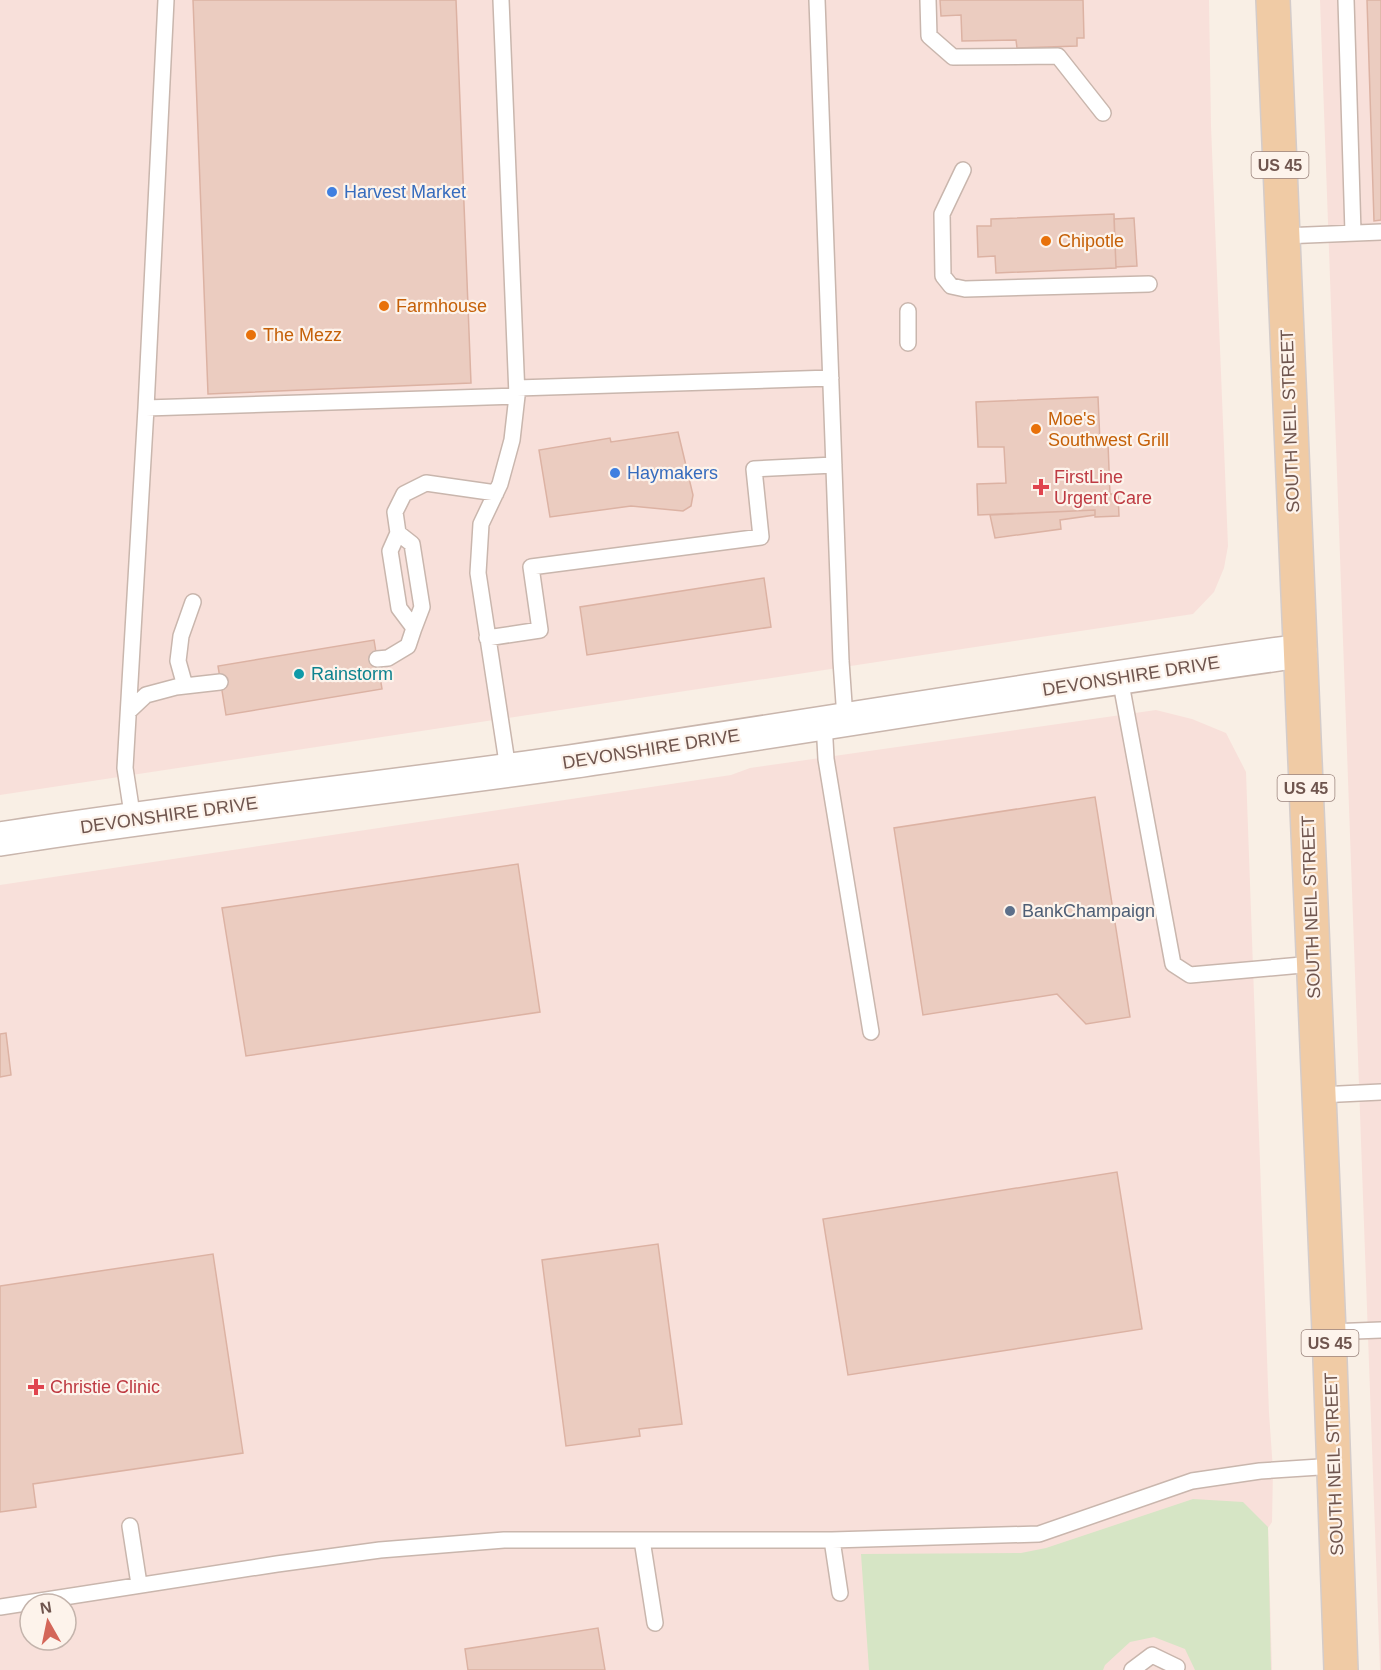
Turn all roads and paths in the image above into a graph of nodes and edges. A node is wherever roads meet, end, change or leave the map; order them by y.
1 (166, 0) edge
2 (501, 0) edge
3 (817, 0) edge
4 (928, 0) edge
5 (1273, 0) edge
6 (1346, 0) edge
7 (1103, 113) dead end
8 (963, 170) dead end
9 (1381, 232) edge
10 (1353, 233) junction
11 (1283, 236) junction
12 (1149, 284) dead end
13 (908, 311) dead end
14 (909, 343) dead end
15 (831, 378) junction
16 (517, 392) junction
17 (146, 408) junction
18 (834, 465) junction
19 (496, 493) junction
20 (398, 533) junction
21 (193, 602) dead end
22 (414, 628) junction
23 (487, 638) junction
24 (1300, 651) junction
25 (377, 659) dead end
26 (1120, 678) junction
27 (220, 682) dead end
28 (185, 686) junction
29 (129, 711) junction
30 (834, 720) junction
31 (508, 770) junction
32 (133, 820) junction
33 (0, 839) edge
34 (1313, 964) junction
35 (872, 1032) dead end
36 (1381, 1092) edge
37 (1319, 1095) junction
38 (1381, 1330) edge
39 (1329, 1332) junction
40 (1335, 1466) junction
41 (130, 1526) dead end
42 (642, 1540) junction
43 (832, 1540) junction
44 (139, 1584) junction
45 (840, 1593) dead end
46 (0, 1607) edge
47 (655, 1623) dead end
48 (1132, 1670) edge
49 (1176, 1670) edge
50 (1341, 1670) edge

1 - 17 lane
2 - 16 lane
3 - 15 lane
4 - 7 lane
5 - 11 main road, SOUTH NEIL STREET / US 45
6 - 10 lane
8 - 12 lane
9 - 10 lane
10 - 11 lane
11 - 24 main road, SOUTH NEIL STREET / US 45
13 - 14 lane
15 - 16 lane
15 - 18 lane
16 - 17 lane
16 - 19 lane
17 - 29 lane
18 - 23 lane
18 - 30 lane
19 - 20 lane
19 - 23 lane
20 - 22 lane
20 - 22 lane
21 - 28 lane
22 - 25 lane
23 - 31 lane
24 - 26 street, DEVONSHIRE DRIVE
24 - 34 main road, SOUTH NEIL STREET / US 45
26 - 30 street, DEVONSHIRE DRIVE
26 - 34 lane
27 - 28 lane
28 - 29 lane
29 - 32 lane
30 - 31 street, DEVONSHIRE DRIVE
30 - 35 lane
31 - 32 street, DEVONSHIRE DRIVE
32 - 33 street, DEVONSHIRE DRIVE
34 - 37 main road, SOUTH NEIL STREET / US 45
36 - 37 lane
37 - 39 main road, SOUTH NEIL STREET / US 45
38 - 39 lane
39 - 40 main road, SOUTH NEIL STREET / US 45
40 - 43 lane
40 - 50 main road, SOUTH NEIL STREET / US 45
41 - 44 lane
42 - 43 lane
42 - 44 lane
42 - 47 lane
43 - 45 lane
44 - 46 lane
48 - 49 lane

